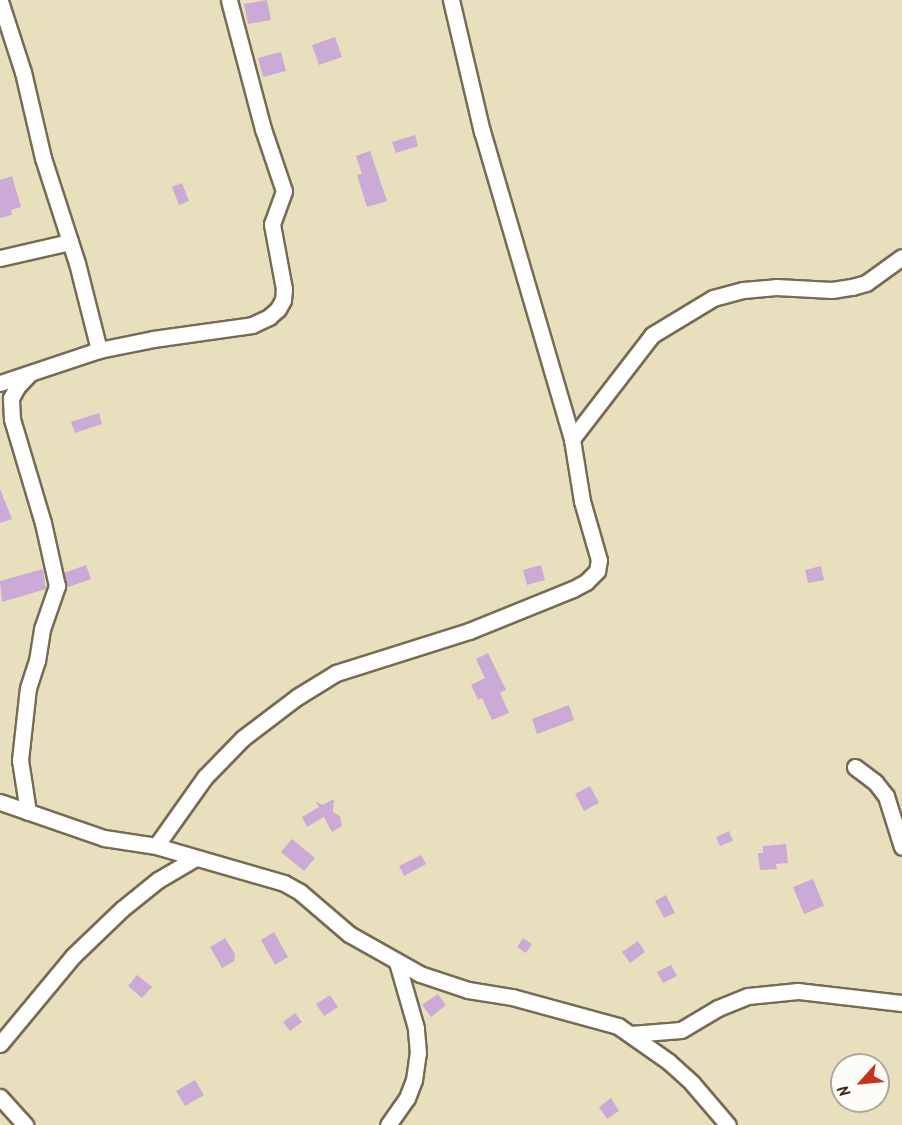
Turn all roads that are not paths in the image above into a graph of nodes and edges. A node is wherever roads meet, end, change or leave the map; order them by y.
1 (229, 0) edge
2 (451, 0) edge
3 (0, 1) edge
4 (70, 242) junction
5 (902, 257) edge
6 (0, 258) edge
7 (99, 350) junction
8 (29, 374) junction
9 (0, 383) edge
10 (572, 439) junction
11 (855, 767) dead end
12 (0, 802) edge
13 (28, 812) junction
14 (156, 846) junction
15 (902, 847) edge
16 (194, 858) junction
17 (397, 962) junction
18 (902, 1003) edge
19 (631, 1034) junction
20 (0, 1044) edge
21 (0, 1097) edge
22 (25, 1125) edge
23 (388, 1125) edge
24 (728, 1125) edge

1 - 7 street
2 - 10 street
3 - 4 street
4 - 6 street
4 - 7 street
5 - 10 street
7 - 8 street
8 - 9 street
8 - 13 street
10 - 14 street
11 - 15 street
12 - 13 street
13 - 14 street
14 - 16 street
16 - 17 street
16 - 20 street
17 - 19 street
17 - 23 street
18 - 19 street
19 - 24 street
21 - 22 street

